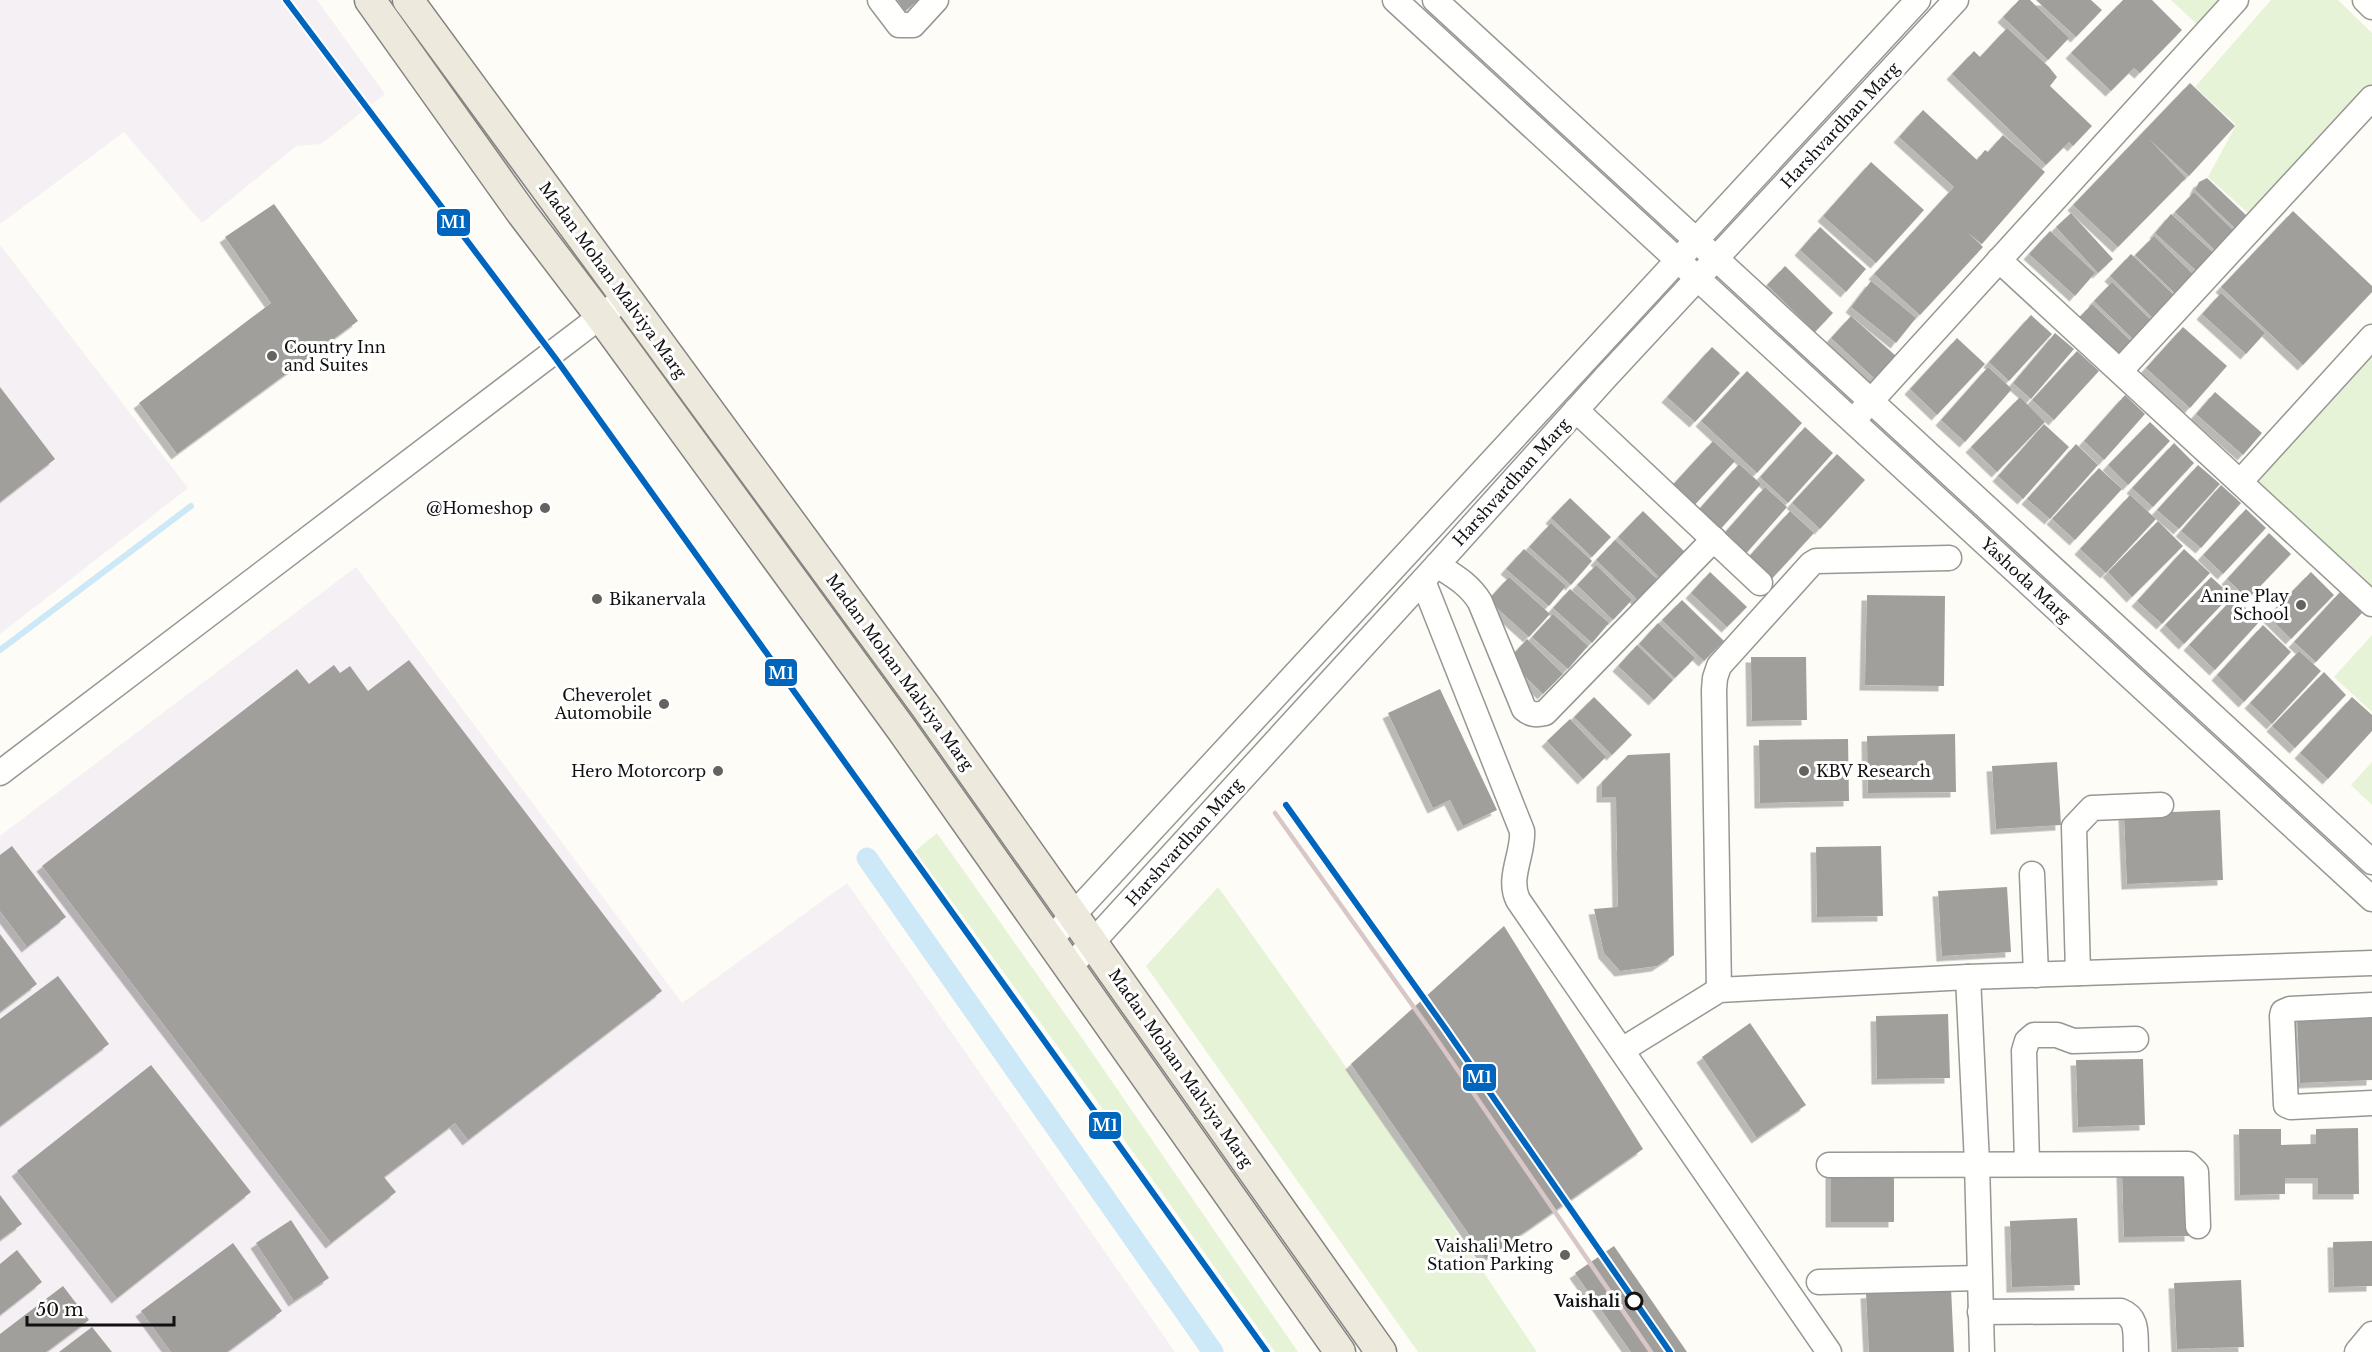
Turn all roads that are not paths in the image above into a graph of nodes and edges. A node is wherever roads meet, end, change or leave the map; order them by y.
1 (370, 0) edge
2 (408, 0) edge
3 (880, 0) edge
4 (936, 0) edge
5 (1395, 0) edge
6 (1435, 0) edge
7 (1918, 0) edge
8 (1956, 0) edge
9 (2236, 0) edge
10 (2365, 0) edge
11 (2372, 7) edge
12 (2372, 98) edge
13 (1697, 240) junction
14 (1716, 258) junction
15 (1679, 260) junction
16 (1999, 260) junction
17 (1698, 278) junction
18 (626, 297) junction
19 (601, 317) junction
20 (2372, 337) edge
21 (2120, 371) junction
22 (1871, 401) junction
23 (1576, 410) junction
24 (1853, 420) junction
25 (2240, 482) junction
26 (1714, 539) junction
27 (1949, 558) dead end
28 (1430, 573) junction
29 (1760, 583) dead end
30 (2372, 604) edge
31 (0, 773) edge
32 (2161, 805) dead end
33 (2372, 862) edge
34 (2032, 874) dead end
35 (2372, 899) edge
36 (1073, 915) junction
37 (1050, 940) junction
38 (1092, 942) junction
39 (2372, 963) edge
40 (1069, 968) junction
41 (2078, 973) junction
42 (2036, 975) junction
43 (1968, 977) junction
44 (1719, 990) junction
45 (2372, 1005) edge
46 (2136, 1039) dead end
47 (1622, 1050) junction
48 (2372, 1103) edge
49 (1977, 1163) junction
50 (2027, 1163) junction
51 (1829, 1165) dead end
52 (2198, 1226) dead end
53 (1979, 1278) junction
54 (1819, 1282) dead end
55 (1980, 1312) junction
56 (2372, 1335) edge
57 (1340, 1352) edge
58 (1381, 1352) edge
59 (1829, 1352) edge
60 (1982, 1352) edge
61 (2136, 1352) edge
62 (2356, 1352) edge

1 - 19 main road, Madan Mohan Malviya Marg
2 - 18 main road, Madan Mohan Malviya Marg
3 - 4 street
5 - 15 street, Yashoda Marg
6 - 13 street, Yashoda Marg
7 - 13 street, Harshvardhan Marg
8 - 14 street, Harshvardhan Marg
9 - 16 street
10 - 11 street
12 - 21 street
13 - 14 street, Yashoda Marg
13 - 15 street, Harshvardhan Marg
14 - 17 street, Harshvardhan Marg
14 - 22 street, Yashoda Marg
15 - 17 street, Yashoda Marg
15 - 36 street, Harshvardhan Marg
16 - 21 street
16 - 22 street
17 - 23 street, Harshvardhan Marg
17 - 24 street, Yashoda Marg
18 - 19 street
18 - 36 main road, Madan Mohan Malviya Marg
19 - 31 street
19 - 37 main road, Madan Mohan Malviya Marg
20 - 25 street
21 - 25 street
22 - 24 street
22 - 33 street, Yashoda Marg
23 - 26 street
23 - 28 street, Harshvardhan Marg
24 - 35 street, Yashoda Marg
25 - 30 street
26 - 28 street
26 - 29 street
27 - 44 street
28 - 38 street, Harshvardhan Marg
28 - 47 street
32 - 41 street
34 - 42 street
36 - 37 street, Harshvardhan Marg
36 - 38 main road, Madan Mohan Malviya Marg
37 - 40 main road, Madan Mohan Malviya Marg
38 - 40 street, Harshvardhan Marg
38 - 58 main road, Madan Mohan Malviya Marg
39 - 41 street
40 - 57 main road, Madan Mohan Malviya Marg
41 - 42 street
42 - 43 street
43 - 44 street
43 - 49 street
44 - 47 street
45 - 48 street
46 - 50 street
47 - 59 street
49 - 50 street
49 - 51 street
49 - 53 street
50 - 52 street
53 - 54 street
53 - 55 street
55 - 60 street
55 - 61 street
56 - 62 street

